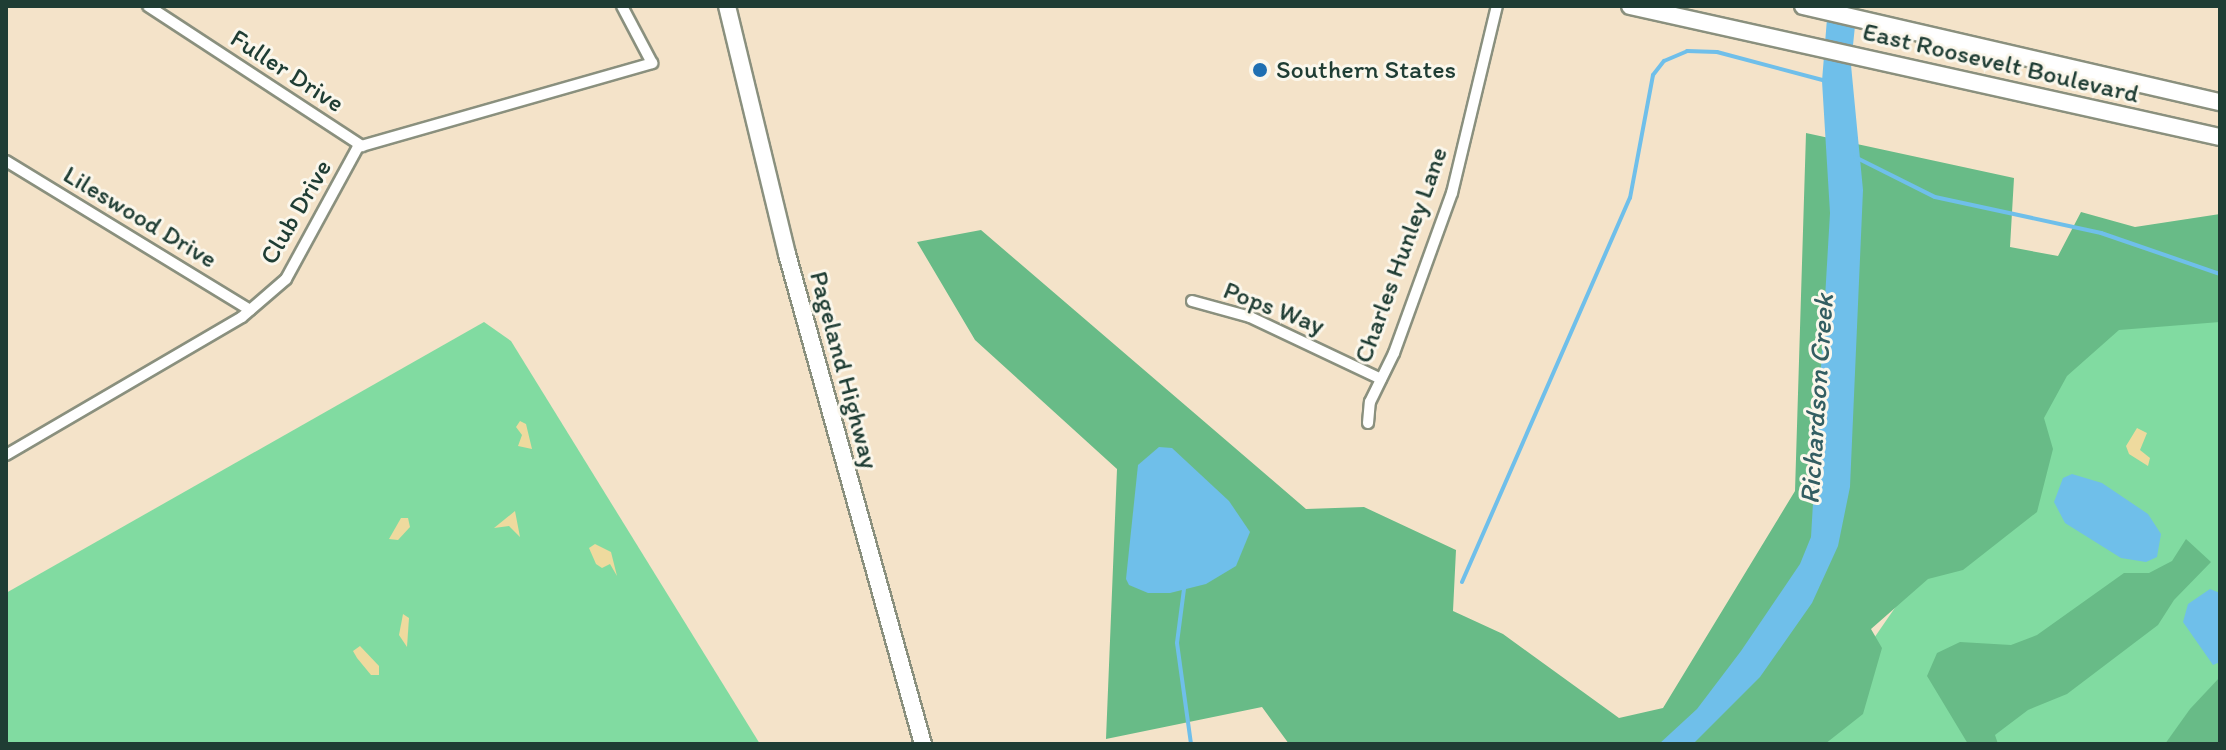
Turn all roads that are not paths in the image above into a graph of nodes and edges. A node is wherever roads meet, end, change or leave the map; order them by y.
1 (148, 6) edge
2 (622, 6) edge
3 (727, 6) edge
4 (1497, 6) edge
5 (1630, 6) edge
6 (1803, 6) edge
7 (2220, 102) edge
8 (2160, 124) junction
9 (2220, 126) edge
10 (2220, 137) edge
11 (362, 146) junction
12 (6, 161) edge
13 (1192, 301) dead end
14 (250, 310) junction
15 (1381, 379) junction
16 (1368, 423) dead end
17 (6, 455) edge
18 (923, 744) edge

1 - 11 street, Fuller Drive
2 - 11 street, Club Drive
3 - 18 highway, Pageland Highway
4 - 15 street, Charles Hunley Lane
5 - 8 highway, East Roosevelt Boulevard
6 - 7 highway, East Roosevelt Boulevard
8 - 9 highway
8 - 10 highway, East Roosevelt Boulevard
11 - 14 street, Club Drive
12 - 14 street, Lileswood Drive
13 - 15 street, Pops Way
14 - 17 street, Club Drive
15 - 16 street, Charles Hunley Lane

